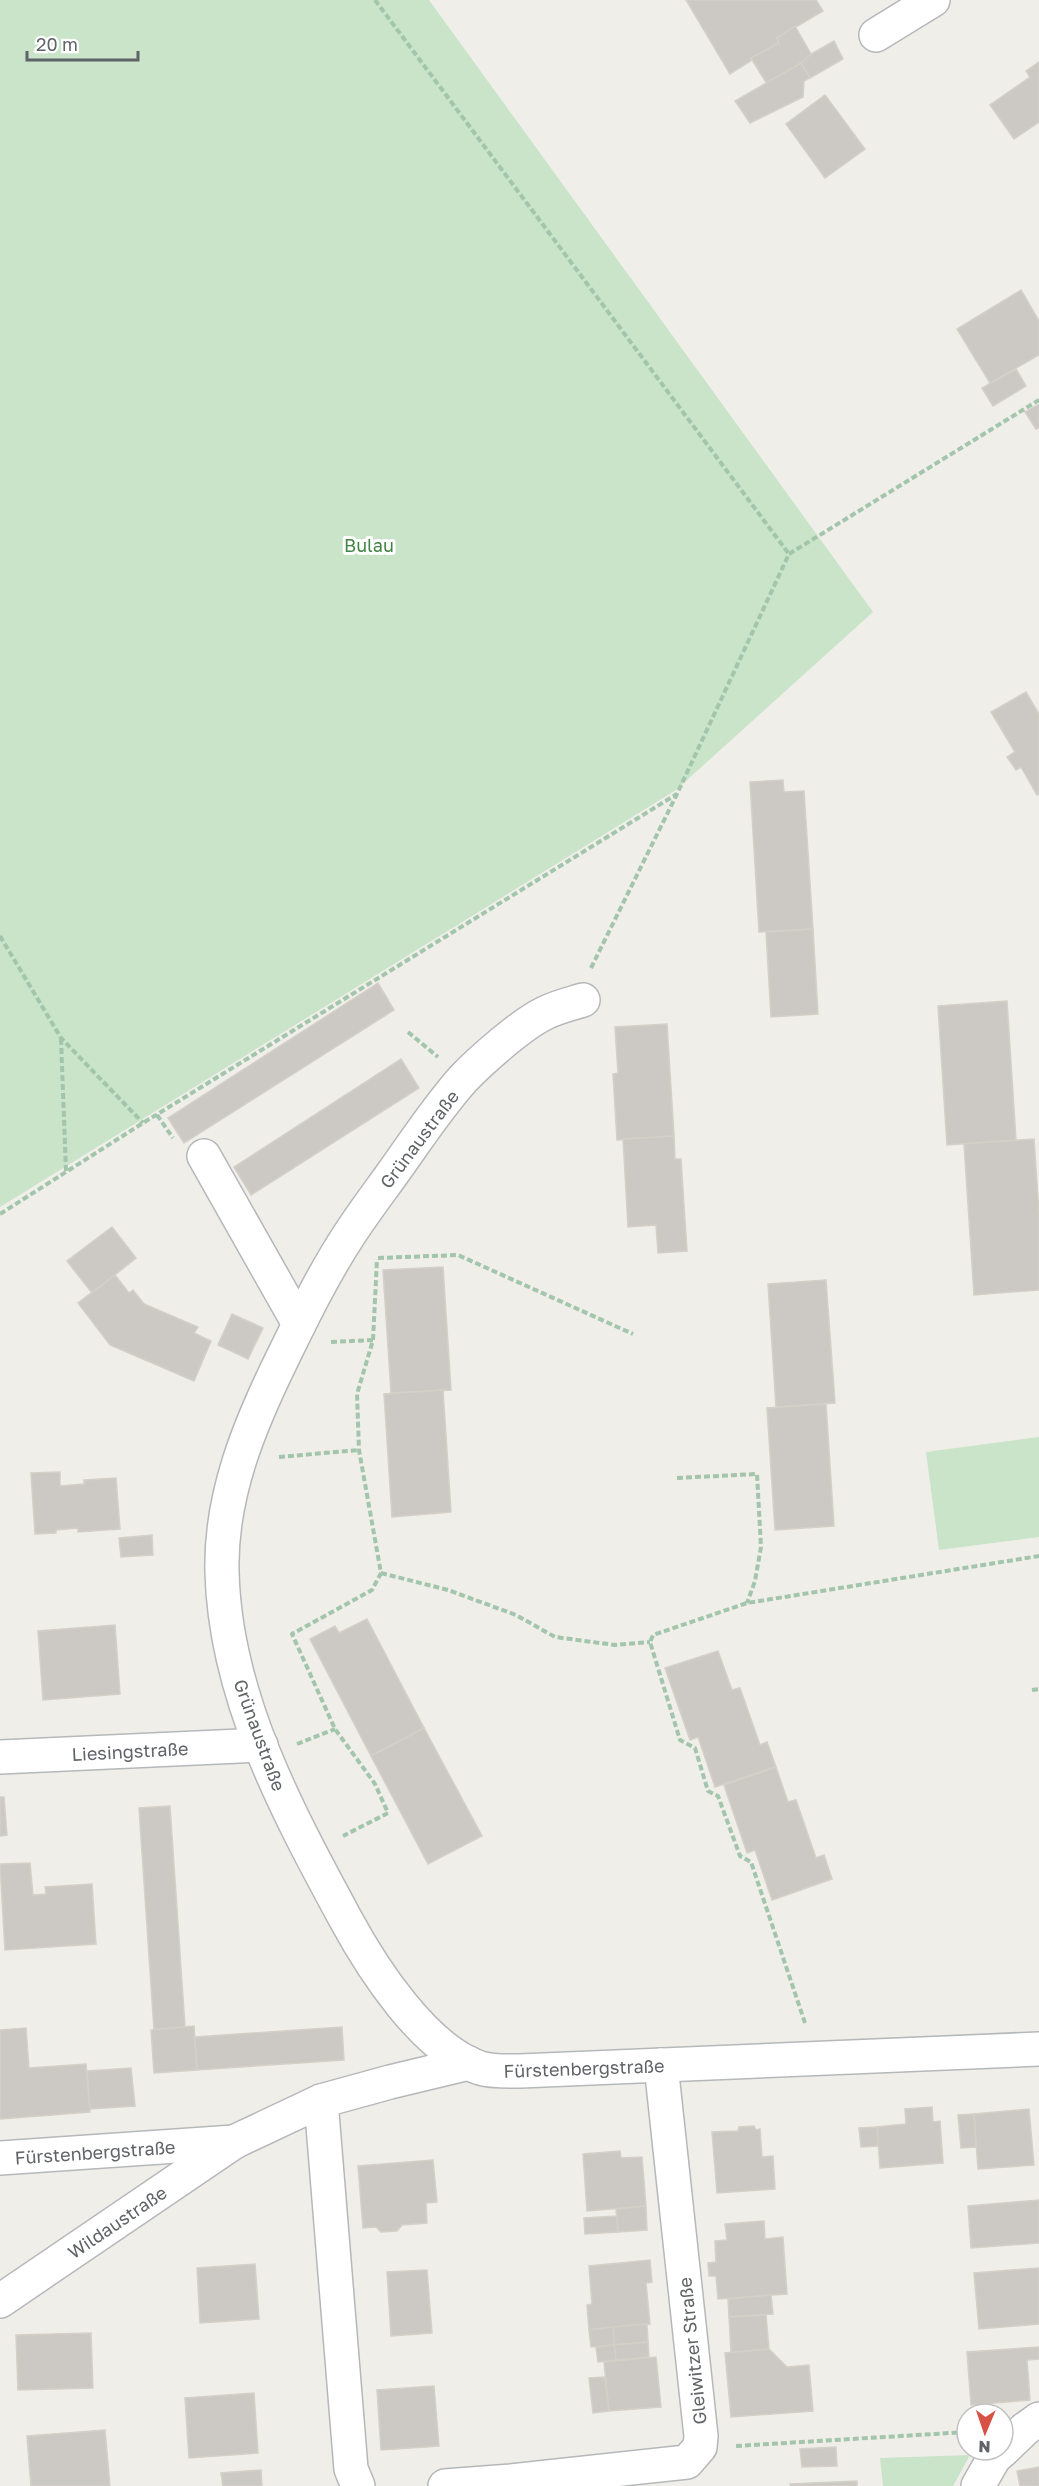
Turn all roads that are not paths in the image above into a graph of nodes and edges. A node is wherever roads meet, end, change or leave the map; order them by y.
1 (933, 0) edge
2 (876, 35) dead end
3 (583, 1000) road end
4 (204, 1156) dead end
5 (294, 1334) junction
6 (261, 1745) junction
7 (0, 1757) edge
8 (1039, 2049) edge
9 (469, 2063) junction
10 (661, 2065) junction
11 (321, 2101) junction
12 (234, 2142) junction
13 (0, 2158) edge
14 (0, 2301) edge
15 (1039, 2419) edge
16 (1015, 2439) edge
17 (992, 2462) edge
18 (358, 2486) edge
19 (445, 2486) edge
20 (978, 2486) edge

1 - 2 street
3 - 5 street, Grünaustraße
4 - 5 street
5 - 6 street, Grünaustraße
6 - 7 street, Liesingstraße
6 - 9 street, Grünaustraße
8 - 10 street, Fürstenbergstraße
9 - 10 street, Fürstenbergstraße
9 - 11 street, Fürstenbergstraße
10 - 19 street, Gleiwitzer Straße
11 - 12 street, Fürstenbergstraße
11 - 18 street
12 - 13 street, Fürstenbergstraße
12 - 14 street, Wildaustraße
15 - 16 street
17 - 20 street

